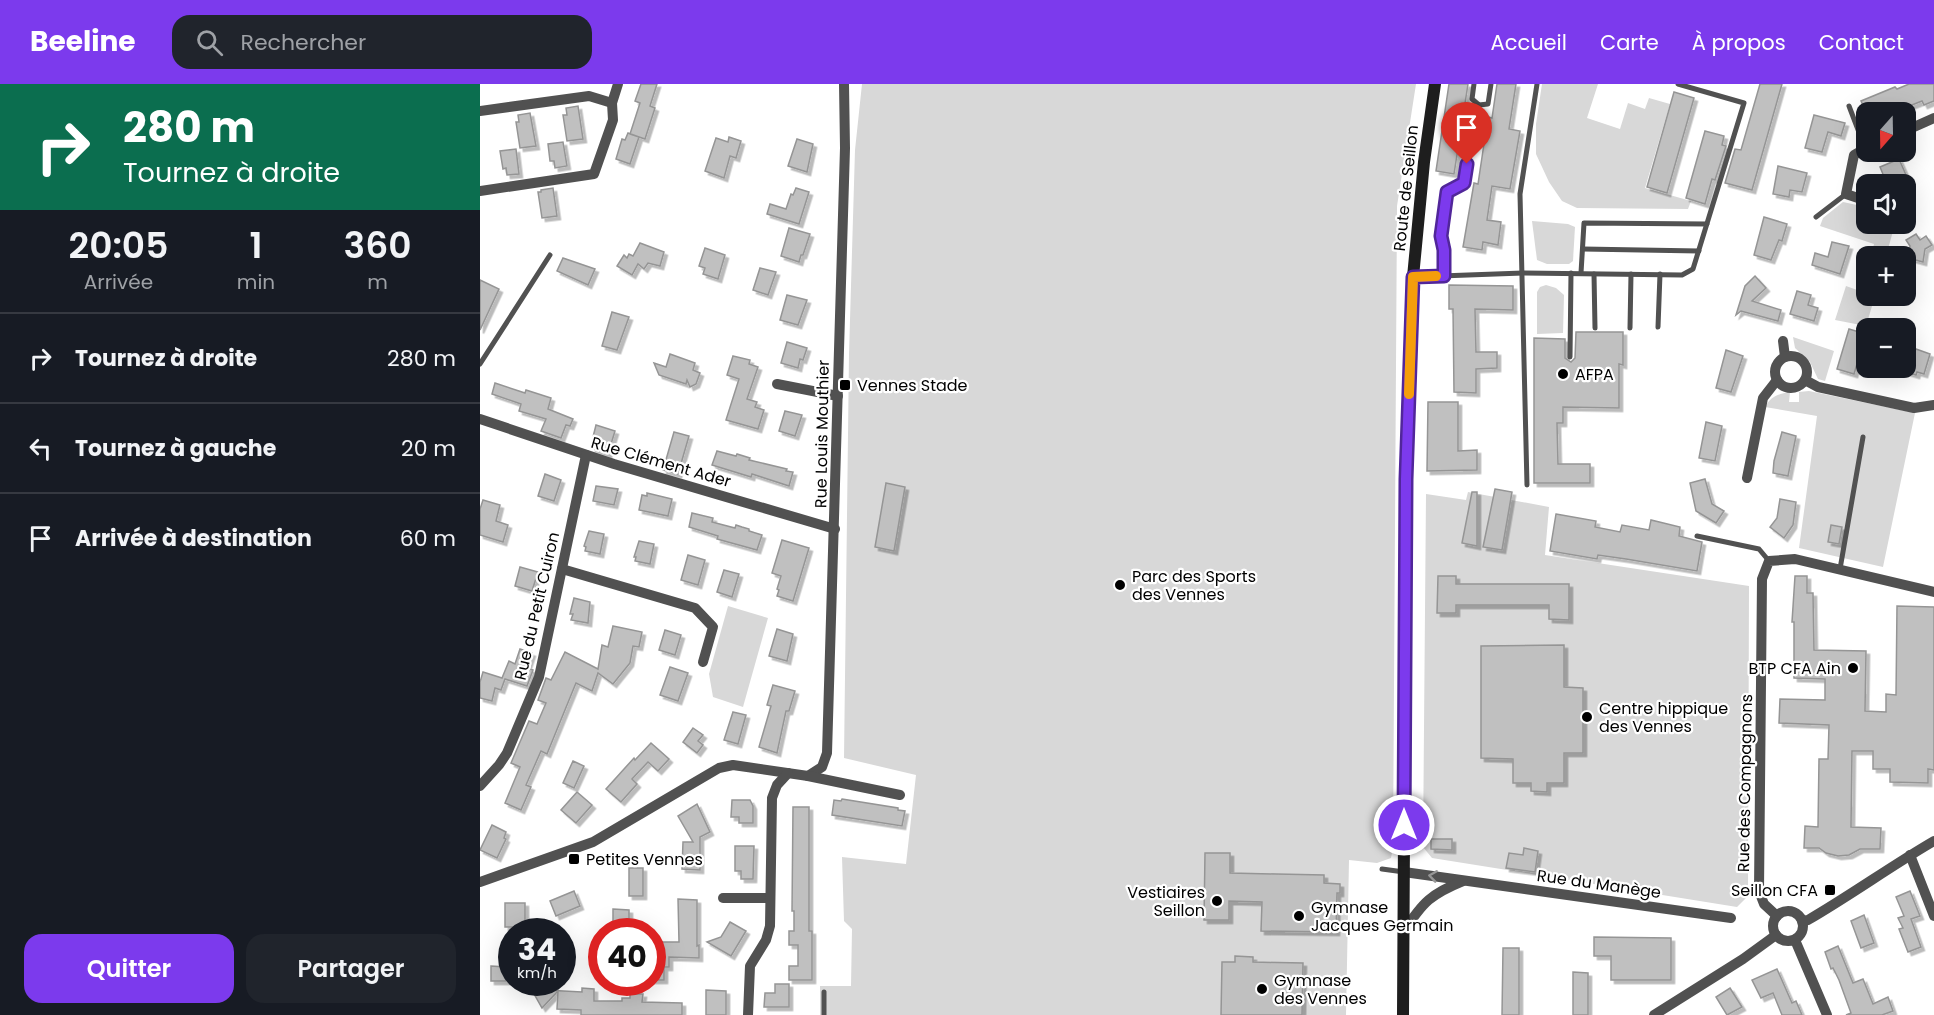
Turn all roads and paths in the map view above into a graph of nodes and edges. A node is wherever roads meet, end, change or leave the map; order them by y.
1 (618, 84) edge
2 (844, 84) edge
3 (1435, 84) edge
4 (1474, 84) edge
5 (1491, 84) edge
6 (1537, 84) edge
7 (1678, 84) edge
8 (612, 103) junction
9 (1479, 105) junction
10 (1849, 106) dead end
11 (480, 111) edge
12 (1934, 118) edge
13 (1856, 124) edge
14 (1916, 126) edge
15 (1856, 154) edge
16 (480, 191) edge
17 (1846, 194) junction
18 (1856, 197) edge
19 (1816, 217) dead end
20 (1707, 224) junction
21 (1582, 249) junction
22 (1699, 250) junction
23 (550, 255) dead end
24 (1523, 273) junction
25 (1571, 273) junction
26 (1581, 273) junction
27 (1594, 274) junction
28 (1631, 274) junction
29 (1660, 274) junction
30 (1444, 276) junction
31 (1413, 277) junction
32 (1658, 327) dead end
33 (1595, 328) dead end
34 (1630, 328) dead end
35 (1783, 341) dead end
36 (1570, 357) dead end
37 (1785, 357) junction
38 (480, 364) edge
39 (1805, 380) junction
40 (1777, 381) junction
41 (777, 384) dead end
42 (838, 396) junction
43 (1934, 405) edge
44 (480, 419) edge
45 (1863, 437) dead end
46 (586, 455) junction
47 (1747, 478) dead end
48 (1527, 485) dead end
49 (835, 529) junction
50 (1697, 536) dead end
51 (1769, 561) junction
52 (562, 569) junction
53 (1840, 569) junction
54 (1934, 592) edge
55 (703, 663) dead end
56 (788, 773) junction
57 (808, 776) junction
58 (480, 786) edge
59 (900, 795) dead end
60 (1934, 841) edge
61 (1910, 855) junction
62 (1382, 869) dead end
63 (1404, 872) junction
64 (1463, 880) junction
65 (480, 882) edge
66 (723, 898) dead end
67 (770, 898) junction
68 (1777, 916) junction
69 (1934, 916) edge
70 (1731, 918) dead end
71 (1802, 921) junction
72 (1404, 931) junction
73 (1776, 934) junction
74 (1795, 940) junction
75 (824, 992) dead end
76 (747, 1013) edge
77 (824, 1015) edge
78 (1403, 1015) edge
79 (1654, 1015) edge
80 (1827, 1015) edge

1 - 8 street
2 - 42 street, Rue Louis Mouthier
3 - 31 street, Route de Seillon
4 - 9 lane
5 - 9 lane
6 - 24 lane
7 - 20 lane
8 - 11 street
8 - 16 street
9 - 30 lane
10 - 13 lane
12 - 14 street
15 - 17 street
17 - 18 street
17 - 19 lane
20 - 21 lane
20 - 22 lane
21 - 22 lane
21 - 26 lane
22 - 29 lane
23 - 38 lane
24 - 25 lane
24 - 30 lane
24 - 48 lane
25 - 26 lane
25 - 36 lane
26 - 27 lane
27 - 28 lane
27 - 33 lane
28 - 29 lane
28 - 34 lane
29 - 32 lane
30 - 31 lane
31 - 63 street, Route de Seillon
35 - 37 street
37 - 39 street
37 - 40 street
39 - 40 street
39 - 43 street
40 - 47 street
41 - 42 street
42 - 49 street, Rue Louis Mouthier
44 - 46 street, Rue Clément Ader
45 - 53 lane
46 - 49 street, Rue Clément Ader
46 - 52 street, Rue du Petit Cuiron
49 - 57 street, Rue Louis Mouthier
50 - 51 lane
51 - 53 street
51 - 68 street, Rue des Compagnons
52 - 55 street
52 - 58 street, Rue du Petit Cuiron
53 - 54 street
56 - 57 street
56 - 65 street
56 - 67 street
57 - 59 street
60 - 61 street
61 - 69 street
61 - 71 street
62 - 63 lane
64 -> 63 street, Rue du Manège
63 - 72 street, Route de Seillon
64 - 70 street, Rue du Manège
64 - 72 street
66 - 67 street
67 - 76 street
68 - 71 street
68 - 73 street
71 - 74 street
72 - 78 street, Route de Seillon
73 - 74 street
73 - 79 street
74 - 80 street
75 - 77 lane

